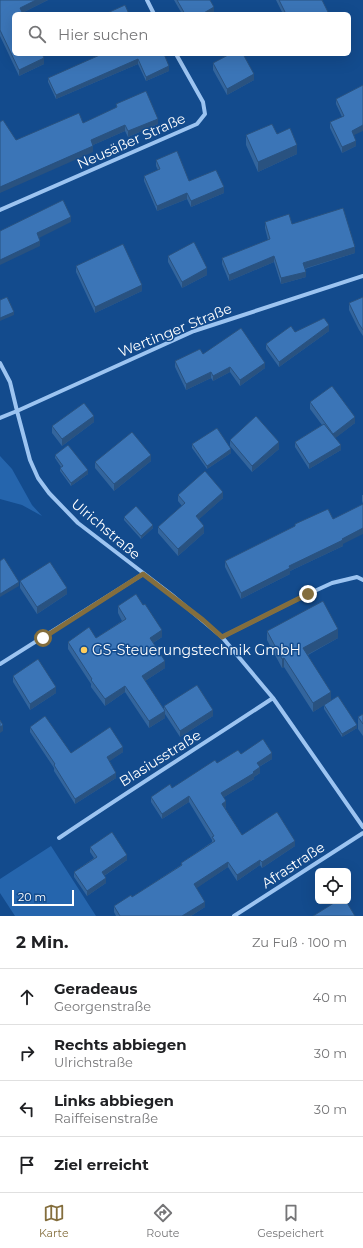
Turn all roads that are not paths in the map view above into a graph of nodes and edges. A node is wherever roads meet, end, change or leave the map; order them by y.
1 (146, 0) edge
2 (153, 12) edge
3 (177, 56) edge
4 (0, 210) edge
5 (363, 276) edge
6 (0, 363) edge
7 (17, 411) junction
8 (0, 418) edge
9 (143, 574) junction
10 (363, 580) edge
11 (222, 637) junction
12 (0, 664) edge
13 (274, 698) junction
14 (363, 827) edge
15 (363, 833) edge
16 (59, 838) dead end
17 (234, 916) edge

1 - 2 street
3 - 4 street, Neusäßer Straße
5 - 7 street, Wertinger Straße
6 - 7 street, Ulrichstraße
7 - 8 street, Wertinger Straße
7 - 9 street, Ulrichstraße
9 - 11 street, Ulrichstraße
9 - 12 street
10 - 11 street
11 - 13 street, Ulrichstraße
13 - 14 street, Ulrichstraße
13 - 16 street, Blasiusstraße
15 - 17 street, Afrastraße

